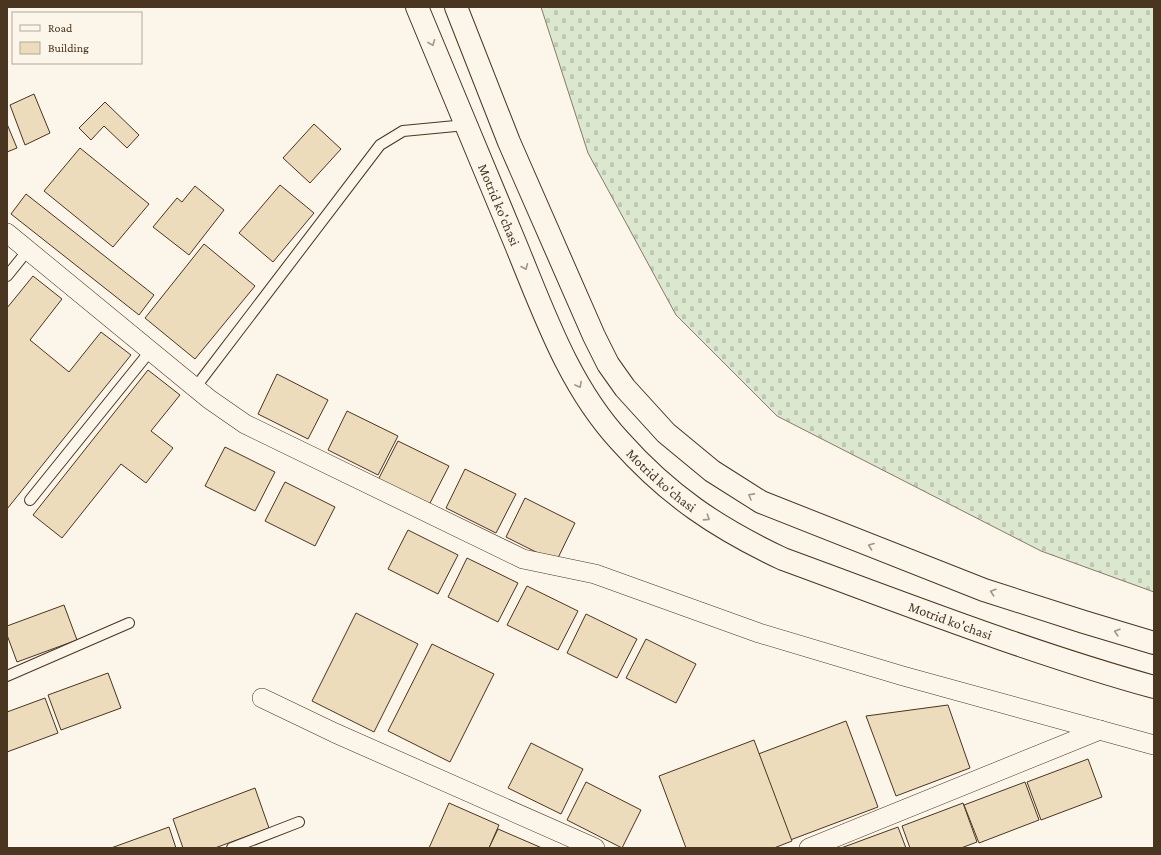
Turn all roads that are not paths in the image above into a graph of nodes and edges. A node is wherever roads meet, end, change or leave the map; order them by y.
1 (417, 7) edge
2 (456, 7) edge
3 (466, 125) junction
4 (7, 233) edge
5 (28, 250) junction
6 (7, 276) edge
7 (151, 350) junction
8 (195, 388) junction
9 (30, 500) dead end
10 (129, 623) dead end
11 (1154, 643) edge
12 (7, 676) edge
13 (1154, 688) edge
14 (262, 698) dead end
15 (1100, 730) junction
16 (1154, 745) edge
17 (298, 822) dead end
18 (232, 848) edge
19 (595, 848) edge
20 (809, 848) edge

1 -> 3 main road, Motrid ko'chasi
11 -> 2 main road
3 - 8 lane
3 -> 13 main road, Motrid ko'chasi
4 - 5 street
5 - 6 lane
5 - 7 street
7 - 8 street
7 - 9 lane
8 - 15 street
10 - 12 lane
14 - 19 street
15 - 16 street
15 - 20 street
17 - 18 lane

